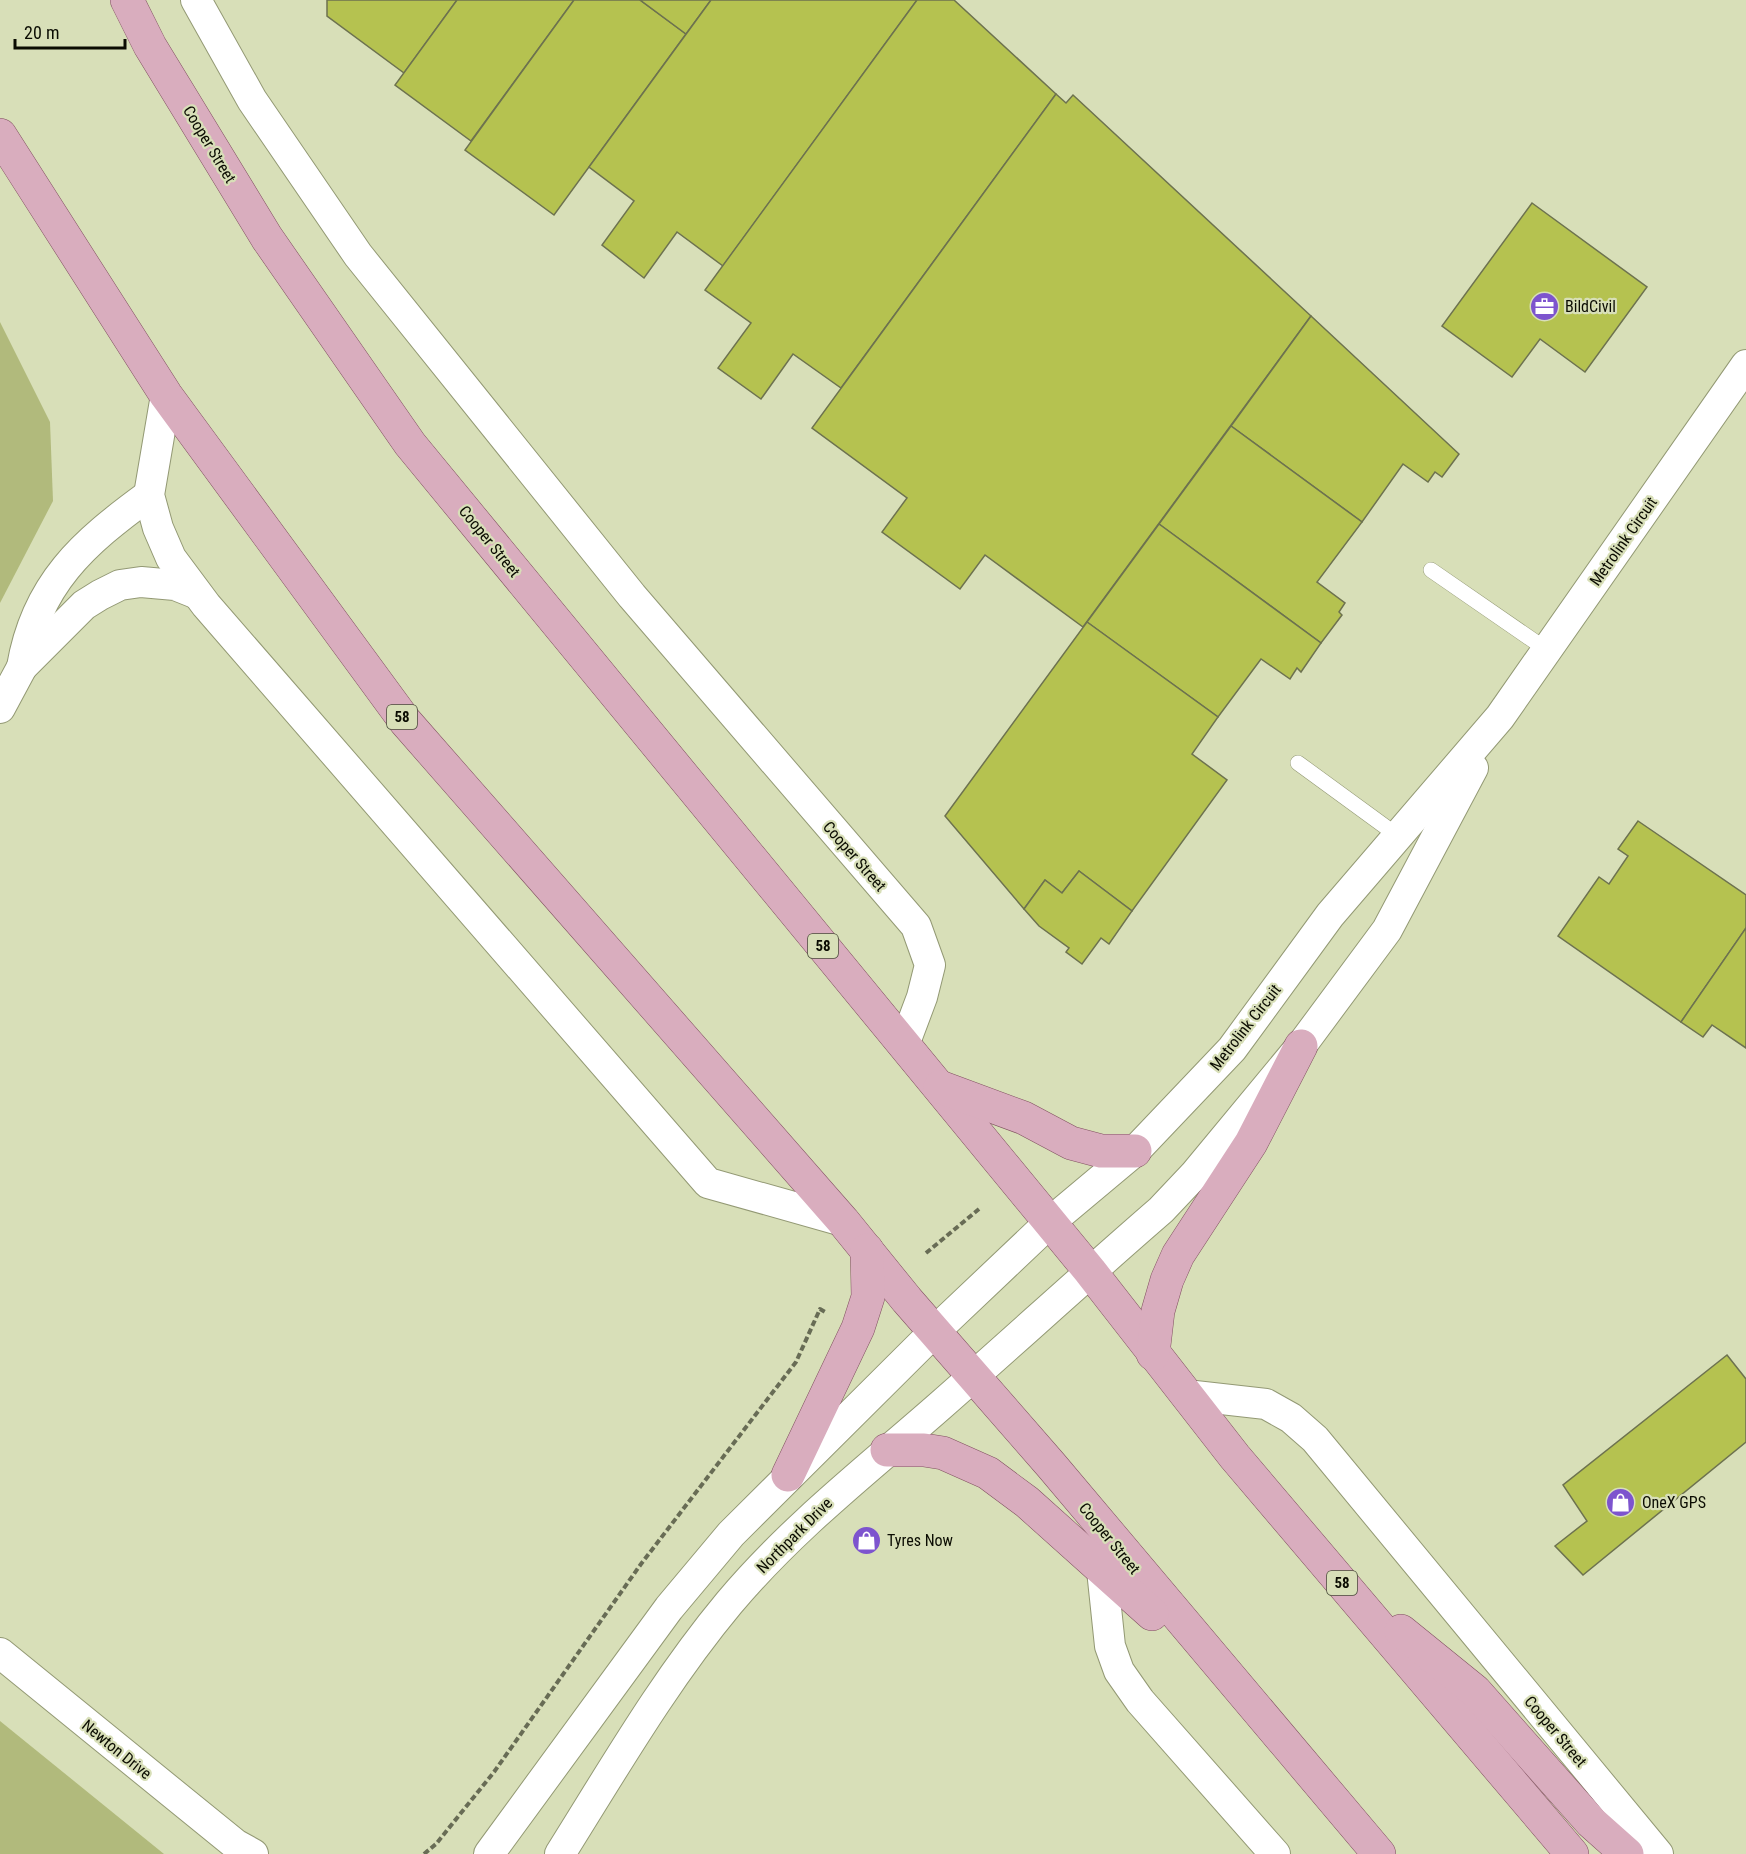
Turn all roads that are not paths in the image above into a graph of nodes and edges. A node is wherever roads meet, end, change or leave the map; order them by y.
1 (127, 0) edge
2 (196, 0) edge
3 (0, 135) edge
4 (1746, 365) edge
5 (166, 395) junction
6 (149, 495) junction
7 (1431, 570) dead end
8 (195, 593) junction
9 (1547, 650) junction
10 (22, 668) junction
11 (0, 708) edge
12 (1500, 717) junction
13 (1298, 763) dead end
14 (1398, 836) junction
15 (904, 1045) junction
16 (1301, 1046) junction
17 (940, 1087) junction
18 (1135, 1151) junction
19 (843, 1221) junction
20 (1049, 1223) junction
21 (867, 1250) junction
22 (1090, 1271) junction
23 (934, 1332) junction
24 (1153, 1354) junction
25 (974, 1376) junction
26 (1185, 1395) junction
27 (887, 1450) junction
28 (788, 1475) junction
29 (1102, 1570) junction
30 (1353, 1596) junction
31 (0, 1653) edge
32 (1241, 1693) junction
33 (244, 1851) edge
34 (489, 1854) edge
35 (560, 1854) edge
36 (1275, 1854) edge
37 (1379, 1854) edge
38 (1572, 1854) edge
39 (1627, 1854) edge
40 (1658, 1854) edge

1 - 15 main road, Cooper Street / 58
2 - 15 street, Cooper Street
3 - 5 main road, Cooper Street / 58
4 - 9 street, Metrolink Circuit
5 - 6 street
5 - 19 main road, Cooper Street / 58
6 - 8 street
6 - 10 street
7 - 9 lane
8 - 10 street
8 - 19 street
9 - 12 street, Metrolink Circuit
10 - 11 street
12 - 14 street, Metrolink Circuit
12 - 16 street, Metrolink Circuit
13 - 14 lane
14 - 18 street, Metrolink Circuit
15 - 17 main road, Cooper Street / 58
16 - 22 street, Metrolink Circuit
16 - 24 main road
17 - 18 main road
17 - 20 main road, Cooper Street / 58
18 - 20 street, Metrolink Circuit
19 - 21 main road, Cooper Street / 58
20 - 22 main road, Cooper Street / 58
20 - 23 street, Metrolink Circuit
21 - 23 main road, Cooper Street / 58
21 - 28 main road
22 - 24 main road, Cooper Street / 58
22 - 25 street, Northpark Drive
23 - 25 main road, Cooper Street / 58
23 - 28 street
24 - 26 main road, Cooper Street / 58
25 - 27 street, Northpark Drive
25 - 32 main road, Cooper Street / 58
26 - 30 main road, Cooper Street / 58
26 - 40 street, Cooper Street
27 - 29 main road
27 - 35 street, Northpark Drive
28 - 34 street
29 - 32 main road
29 - 36 street, Cooper Street
30 - 38 main road, Cooper Street / 58
30 - 39 main road
31 - 33 street, Newton Drive
32 - 37 main road, Cooper Street / 58

